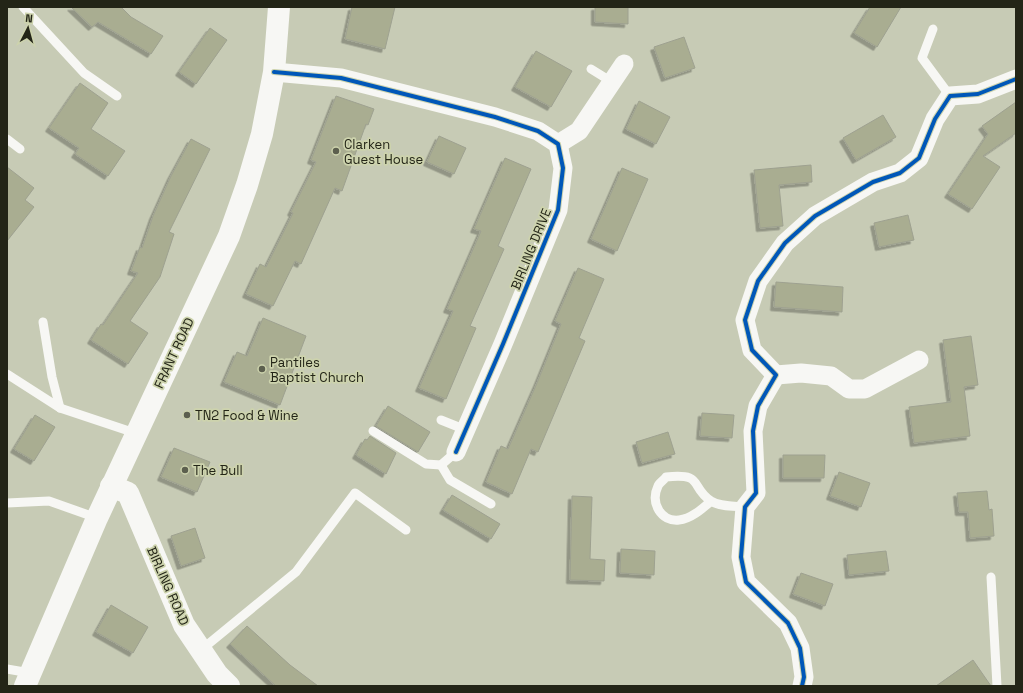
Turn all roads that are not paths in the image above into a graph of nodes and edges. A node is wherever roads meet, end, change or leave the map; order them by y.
1 (23, 7) edge
2 (279, 7) edge
3 (933, 29) dead end
4 (624, 64) dead end
5 (591, 69) dead end
6 (274, 72) junction
7 (1016, 79) edge
8 (612, 82) junction
9 (117, 96) dead end
10 (950, 96) junction
11 (7, 139) edge
12 (558, 144) junction
13 (20, 149) dead end
14 (42, 322) dead end
15 (919, 360) dead end
16 (7, 374) edge
17 (776, 375) junction
18 (60, 408) junction
19 (442, 420) dead end
20 (466, 430) junction
21 (373, 431) dead end
22 (135, 434) junction
23 (456, 452) joint
24 (441, 465) junction
25 (111, 486) junction
26 (711, 501) junction
27 (7, 503) edge
28 (491, 504) dead end
29 (745, 507) junction
30 (96, 518) junction
31 (406, 530) dead end
32 (991, 578) dead end
33 (201, 651) junction
34 (7, 669) edge
35 (27, 679) edge
36 (230, 686) edge
37 (802, 686) edge
38 (997, 686) edge

1 - 9 lane
2 - 6 main road, FRANT ROAD
3 - 10 lane
4 - 8 street
5 - 8 lane
6 - 12 street
6 - 22 main road, FRANT ROAD
7 - 10 street
8 - 12 street
10 - 17 street
11 - 13 lane
12 - 20 street, BIRLING DRIVE
14 - 18 lane
15 - 17 street
16 - 18 lane
17 - 29 street
18 - 22 lane
19 - 20 lane
20 - 23 street, BIRLING DRIVE
21 - 24 lane
22 - 25 main road, FRANT ROAD
23 - 24 lane
24 - 28 lane
25 - 30 main road, FRANT ROAD
25 - 33 main road, BIRLING ROAD
26 - 26 lane
26 - 29 lane
27 - 30 lane
29 - 37 street
30 - 35 main road, FRANT ROAD
31 - 33 lane
32 - 38 lane
33 - 36 main road, BIRLING ROAD
34 - 35 lane

